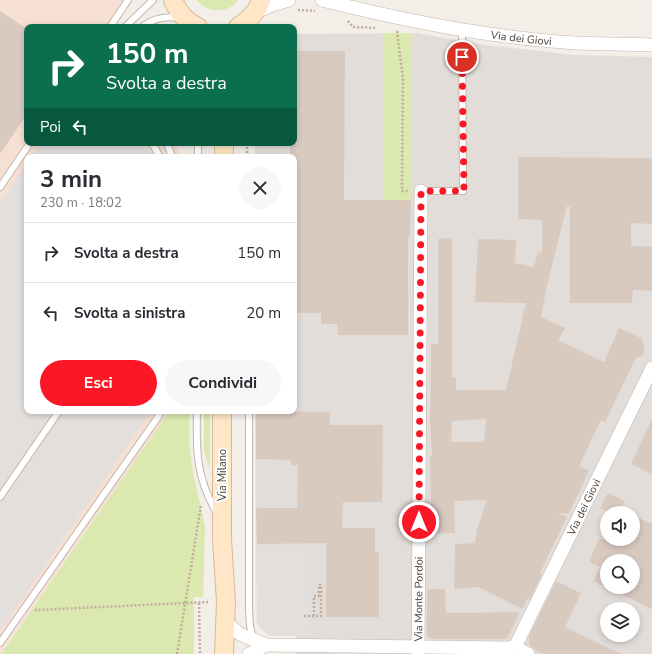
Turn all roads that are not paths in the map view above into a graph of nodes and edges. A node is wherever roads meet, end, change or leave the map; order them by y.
1 (128, 0) edge
2 (153, 0) edge
3 (173, 0) edge
4 (292, 5) edge
5 (321, 6) edge
6 (249, 17) edge
7 (112, 24) edge
8 (128, 24) edge
9 (146, 24) edge
10 (190, 24) edge
11 (192, 24) edge
12 (462, 29) junction
13 (652, 45) edge
14 (28, 146) edge
15 (0, 187) edge
16 (421, 191) joint
17 (652, 368) edge
18 (58, 414) edge
19 (159, 414) edge
20 (197, 414) edge
21 (222, 414) edge
22 (249, 414) edge
23 (0, 497) edge
24 (222, 530) junction
25 (225, 622) junction
26 (253, 640) junction
27 (0, 643) edge
28 (266, 645) junction
29 (515, 647) junction
30 (418, 651) edge
31 (217, 654) edge
32 (224, 654) edge
33 (249, 654) edge
34 (528, 654) edge

1 - 7 lane
2 - 8 lane
3 - 11 street
4 - 6 street
5 - 12 street, Via dei Giovi
9 - 10 lane
12 - 13 street, Via dei Giovi
12 - 16 lane
14 - 15 lane
16 - 30 street, Via Monte Pordoi
17 - 29 street, Via dei Giovi
18 - 23 lane
19 - 27 lane
20 - 24 lane
21 - 24 street, Via Milano
22 - 26 lane
24 - 25 street, Via Milano
24 - 31 street, Via Milano
25 - 26 street
25 - 32 street, Via Milano
26 - 28 street
28 - 30 street
28 - 33 street
29 - 30 street
29 - 34 street

